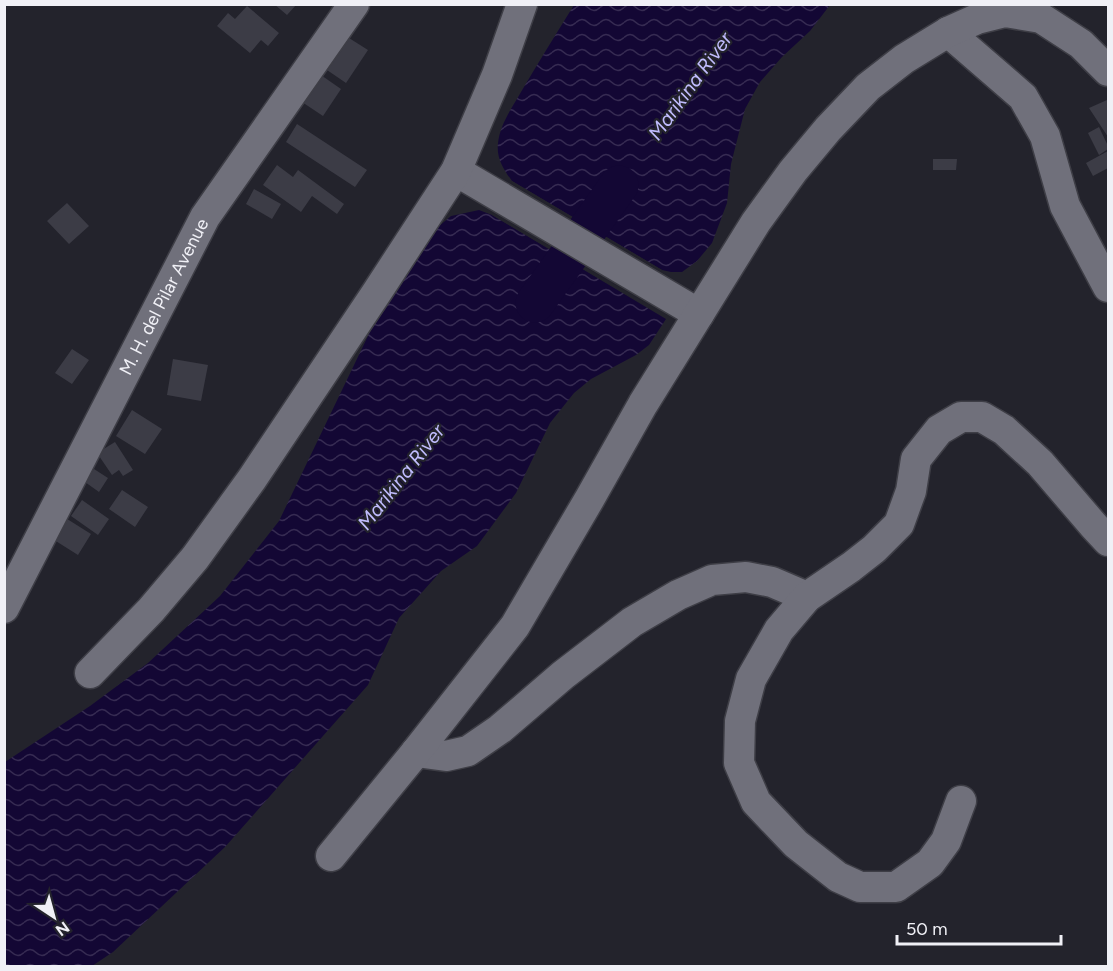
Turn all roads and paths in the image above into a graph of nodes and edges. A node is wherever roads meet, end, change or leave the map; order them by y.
1 (354, 4) edge
2 (522, 4) edge
3 (948, 32) junction
4 (1108, 71) edge
5 (456, 171) junction
6 (1108, 287) edge
7 (699, 315) junction
8 (1108, 541) edge
9 (807, 597) junction
10 (4, 608) edge
11 (90, 672) dead end
12 (416, 752) junction
13 (961, 801) dead end
14 (331, 856) dead end

1 - 10 street, M. H. del Pilar Avenue
2 - 5 street
3 - 4 street
3 - 6 street
3 - 7 street
5 - 7 street
5 - 11 street
7 - 12 street
8 - 9 street
9 - 12 street
9 - 13 street
12 - 14 street

